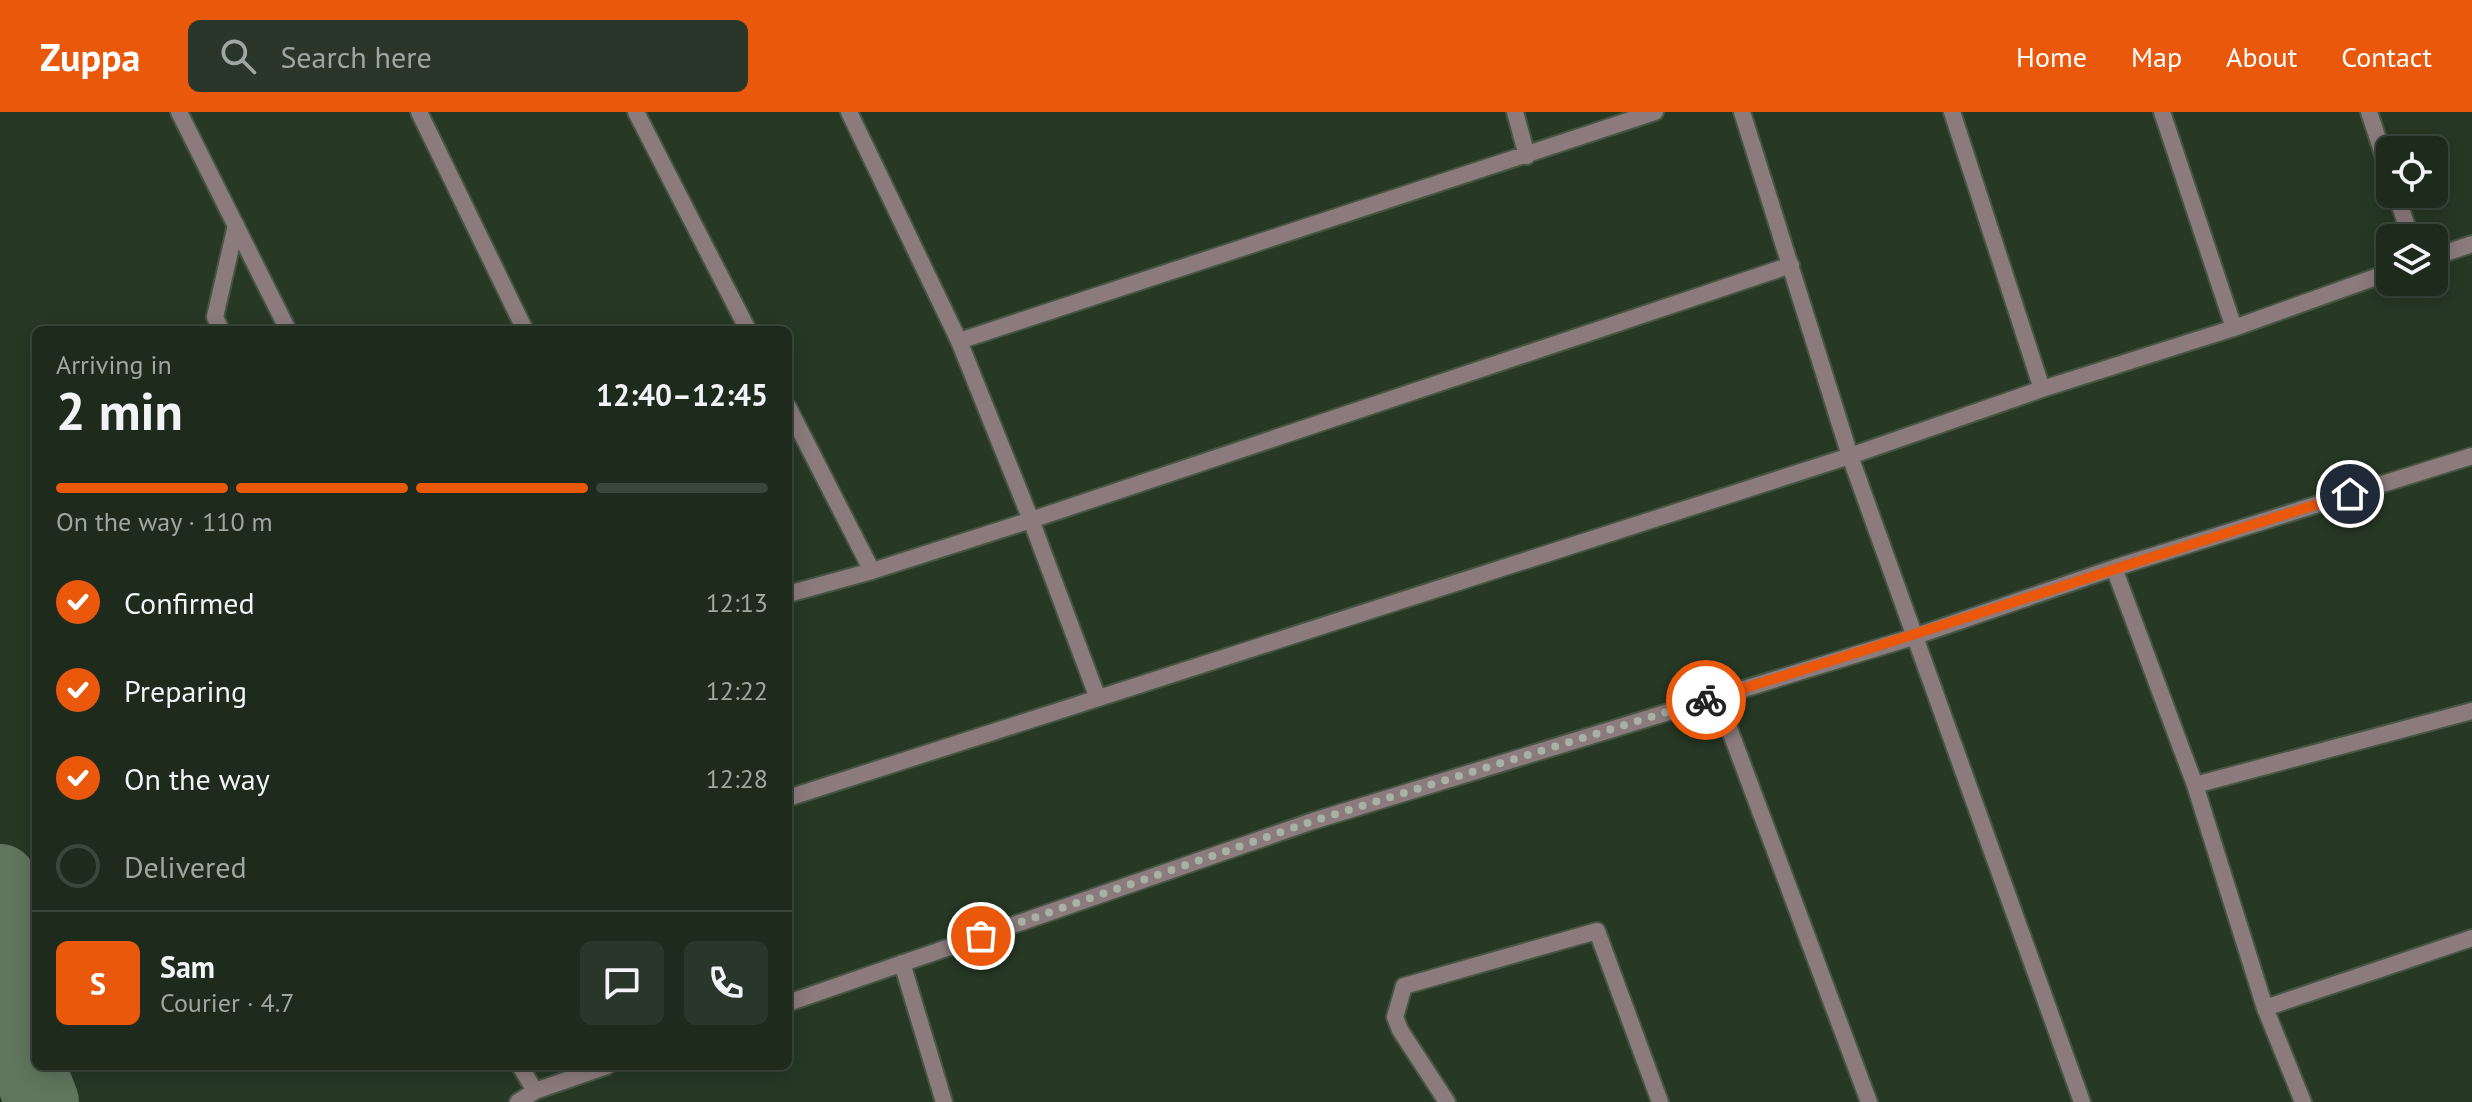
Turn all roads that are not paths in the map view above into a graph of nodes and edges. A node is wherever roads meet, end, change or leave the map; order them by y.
1 (179, 112) edge
2 (419, 112) edge
3 (636, 112) edge
4 (849, 112) edge
5 (1515, 112) edge
6 (1655, 112) edge
7 (1742, 112) edge
8 (1952, 112) edge
9 (2162, 112) edge
10 (2369, 112) edge
11 (2377, 136) edge
12 (1527, 156) junction
13 (236, 225) junction
14 (2472, 244) edge
15 (2448, 252) edge
16 (1791, 265) junction
17 (2376, 277) edge
18 (219, 326) edge
19 (286, 326) edge
20 (523, 326) edge
21 (746, 326) edge
22 (2234, 328) junction
23 (959, 341) junction
24 (2042, 389) junction
25 (792, 415) edge
26 (1850, 456) junction
27 (2472, 456) edge
28 (1031, 520) junction
29 (2114, 568) junction
30 (872, 571) junction
31 (792, 593) edge
32 (1913, 637) junction
33 (1097, 696) junction
34 (1717, 696) junction
35 (2472, 711) edge
36 (2195, 785) junction
37 (792, 797) edge
38 (2472, 938) edge
39 (902, 963) junction
40 (792, 1002) edge
41 (2265, 1008) junction
42 (522, 1070) edge
43 (595, 1070) edge
44 (535, 1091) junction
45 (518, 1102) edge
46 (944, 1102) edge
47 (1447, 1102) edge
48 (1660, 1102) edge
49 (1869, 1102) edge
50 (2082, 1102) edge
51 (2303, 1102) edge

1 - 13 street
2 - 20 street
3 - 21 street
4 - 23 street
5 - 12 street
6 - 12 street
7 - 16 street
8 - 24 street
9 - 22 street
10 - 11 street
12 - 23 street
13 - 18 street
13 - 19 street
14 - 15 street
16 - 26 street
16 - 28 street
17 - 22 street
22 - 24 street
23 - 28 street
24 - 26 street
25 - 30 street
26 - 32 street
26 - 33 street
27 - 29 street
28 - 30 street
28 - 33 street
29 - 32 street
29 - 36 street
30 - 31 street
32 - 34 street
32 - 50 street
33 - 37 street
34 - 39 street
34 - 49 street
35 - 36 street
36 - 41 street
38 - 41 street
39 - 40 street
39 - 46 street
41 - 51 street
42 - 44 street
43 - 44 street
44 - 45 street
47 - 48 street

